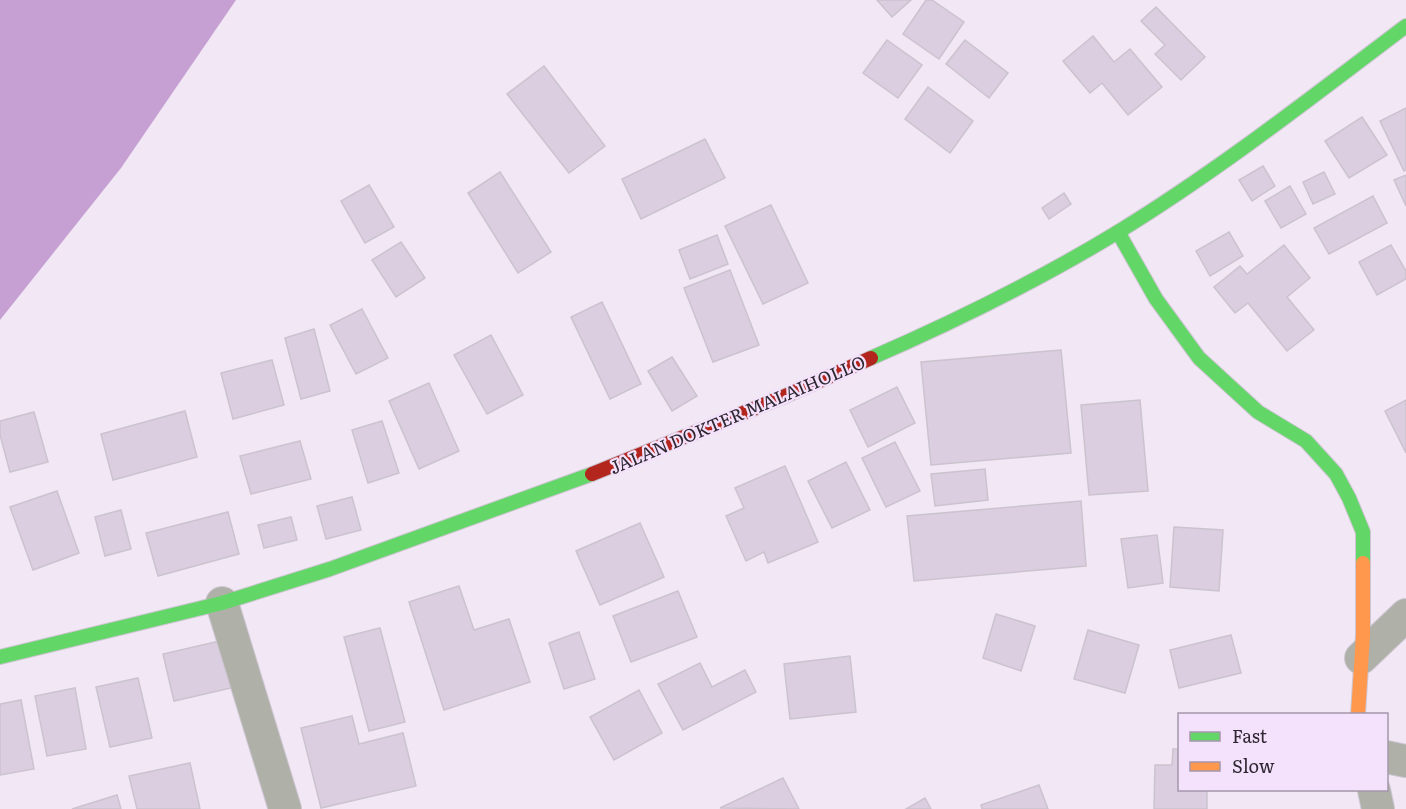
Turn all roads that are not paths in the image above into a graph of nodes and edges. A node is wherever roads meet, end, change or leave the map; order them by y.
1 (1406, 26) edge
2 (1118, 232) junction
3 (222, 603) junction
4 (1406, 615) edge
5 (0, 657) edge
6 (1361, 658) junction
7 (1358, 713) edge
8 (1388, 757) edge
9 (1406, 761) edge
10 (1374, 791) edge
11 (285, 809) edge
12 (1378, 809) edge

1 - 2 main road, JALAN DOKTER MALAIHOLLO
2 - 3 main road, JALAN DOKTER MALAIHOLLO
2 - 6 main road
3 - 5 main road, JALAN DOKTER MALAIHOLLO
3 - 11 street
4 - 6 street
6 - 7 main road
8 - 9 street
10 - 12 street

